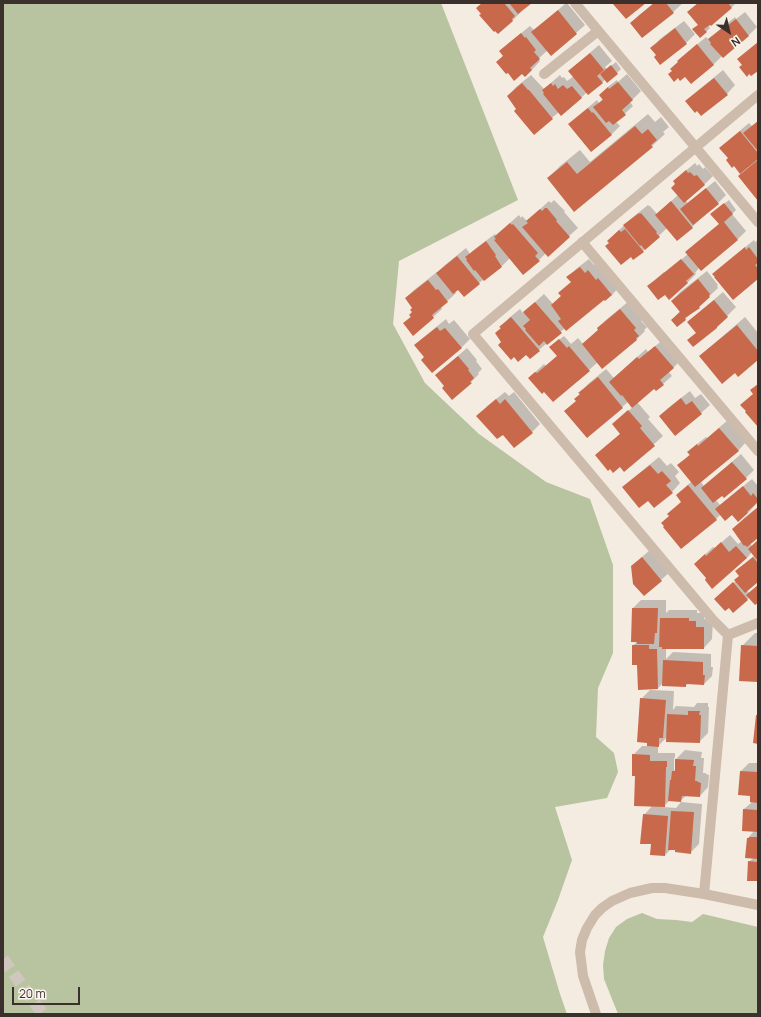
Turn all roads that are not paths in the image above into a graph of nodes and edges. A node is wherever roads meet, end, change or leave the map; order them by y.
1 (575, 3) edge
2 (598, 31) junction
3 (544, 74) dead end
4 (758, 95) edge
5 (696, 147) junction
6 (758, 222) edge
7 (582, 242) junction
8 (758, 451) edge
9 (758, 623) edge
10 (728, 635) junction
11 (704, 894) junction
12 (758, 905) edge
13 (596, 1014) edge

1 - 2 street
2 - 3 street
2 - 5 street
4 - 5 street
5 - 6 street
5 - 7 street
7 - 8 street
7 - 10 street
9 - 10 street
10 - 11 street
11 - 12 street
11 - 13 street

